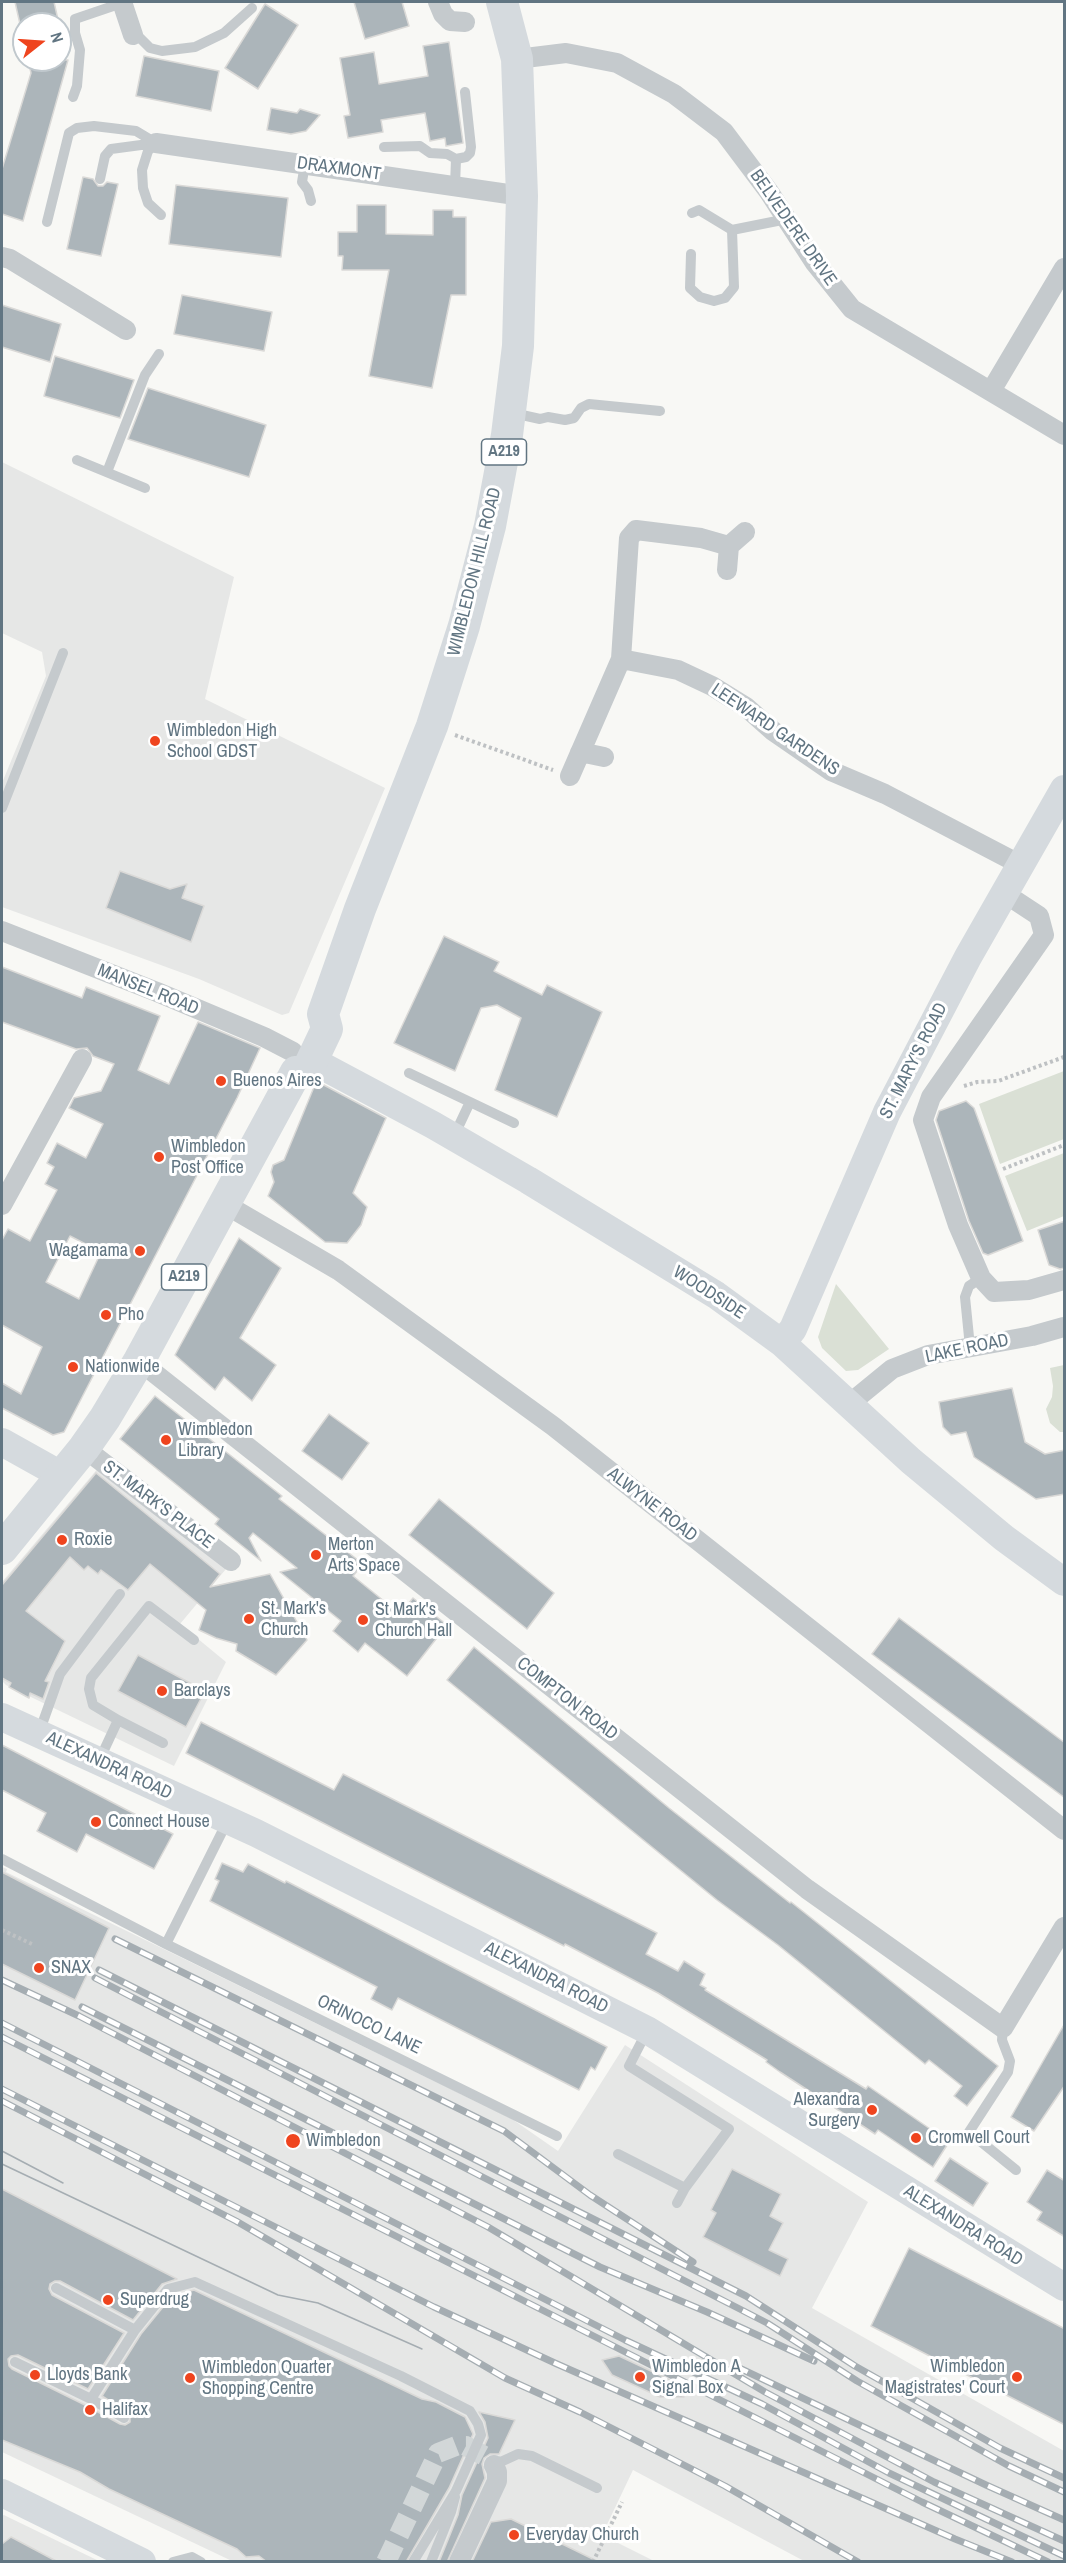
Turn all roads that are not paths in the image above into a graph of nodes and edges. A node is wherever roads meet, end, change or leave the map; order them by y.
1 (122, 2) edge
2 (438, 2) edge
3 (502, 2) edge
4 (252, 8) dead end
5 (465, 22) dead end
6 (132, 33) joint
7 (518, 59) junction
8 (465, 93) dead end
9 (74, 97) dead end
10 (156, 143) junction
11 (384, 147) dead end
12 (456, 159) junction
13 (305, 164) junction
14 (100, 179) dead end
15 (455, 186) junction
16 (522, 196) junction
17 (311, 201) dead end
18 (692, 213) dead end
19 (161, 215) dead end
20 (787, 219) junction
21 (47, 222) dead end
22 (732, 230) junction
23 (691, 254) dead end
24 (2, 257) edge
25 (1065, 268) edge
26 (126, 330) dead end
27 (159, 354) dead end
28 (991, 391) junction
29 (660, 411) dead end
30 (510, 412) junction
31 (1065, 435) edge
32 (77, 460) dead end
33 (107, 472) junction
34 (145, 488) dead end
35 (745, 532) dead end
36 (729, 546) junction
37 (727, 570) dead end
38 (63, 653) dead end
39 (621, 659) junction
40 (580, 752) junction
41 (604, 757) dead end
42 (570, 776) road end
43 (1065, 789) edge
44 (2, 807) edge
45 (1021, 865) junction
46 (1005, 893) junction
47 (2, 931) edge
48 (81, 1059) dead end
49 (301, 1061) junction
50 (409, 1073) dead end
51 (470, 1102) junction
52 (514, 1123) dead end
53 (453, 1137) junction
54 (223, 1203) junction
55 (2, 1206) edge
56 (981, 1278) junction
57 (1065, 1280) edge
58 (1065, 1327) edge
59 (782, 1343) junction
60 (970, 1347) junction
61 (139, 1361) junction
62 (848, 1405) junction
63 (2, 1442) edge
64 (84, 1449) junction
65 (61, 1475) junction
66 (2, 1549) edge
67 (231, 1561) dead end
68 (1065, 1582) edge
69 (120, 1594) dead end
70 (194, 1641) dead end
71 (2, 1717) edge
72 (118, 1720) junction
73 (39, 1734) junction
74 (163, 1743) dead end
75 (99, 1761) junction
76 (228, 1820) junction
77 (1065, 1830) edge
78 (2, 1860) edge
79 (1065, 1927) edge
80 (166, 1944) junction
81 (1003, 2028) junction
82 (647, 2030) junction
83 (557, 2136) dead end
84 (618, 2154) dead end
85 (1016, 2169) dead end
86 (685, 2188) junction
87 (677, 2203) dead end
88 (1065, 2287) edge
89 (56, 2288) dead end
90 (135, 2330) junction
91 (15, 2362) dead end
92 (91, 2398) junction
93 (124, 2418) dead end
94 (494, 2465) joint
95 (597, 2488) dead end
96 (456, 2491) junction
97 (2, 2493) edge
98 (142, 2562) edge
99 (173, 2562) edge
100 (201, 2562) edge
101 (413, 2562) edge
102 (431, 2562) edge
103 (459, 2562) edge

1 - 6 street
1 - 9 lane
2 - 5 street
3 - 7 main road, WIMBLEDON HILL ROAD / A219
4 - 6 lane
7 - 16 main road, WIMBLEDON HILL ROAD / A219
7 - 20 street, BELVEDERE DRIVE
8 - 12 lane
10 - 13 street, DRAXMONT
10 - 14 lane
10 - 19 lane
10 - 21 lane
11 - 12 lane
12 - 15 lane
13 - 15 street, DRAXMONT
13 - 17 lane
15 - 16 street, DRAXMONT
16 - 30 main road, WIMBLEDON HILL ROAD / A219
18 - 22 lane
20 - 22 lane
20 - 28 street, BELVEDERE DRIVE
22 - 23 lane
24 - 26 street
25 - 28 street
27 - 33 lane
28 - 31 street, BELVEDERE DRIVE
29 - 30 lane
30 - 49 main road, WIMBLEDON HILL ROAD / A219
32 - 33 lane
33 - 34 lane
35 - 36 street
36 - 37 street
36 - 39 street
38 - 44 lane
39 - 40 street
39 - 45 street, LEEWARD GARDENS
40 - 41 street
40 - 42 street
43 - 45 street, ST. MARY'S ROAD
45 - 46 street, ST. MARY'S ROAD
46 - 56 street
46 - 59 street, ST. MARY'S ROAD
47 - 49 street, MANSEL ROAD
48 - 55 street
49 - 53 street, WOODSIDE
49 - 54 main road, WIMBLEDON HILL ROAD / A219
50 - 51 lane
51 - 52 lane
51 - 53 lane
53 - 59 street, WOODSIDE
54 - 61 main road, WIMBLEDON HILL ROAD / A219
54 - 77 street, ALWYNE ROAD
56 - 57 street
56 - 60 lane
58 - 60 street, LAKE ROAD
59 - 62 street, WOODSIDE
60 - 62 street, LAKE ROAD
61 - 64 main road, WIMBLEDON HILL ROAD / A219
61 - 81 street, COMPTON ROAD
62 - 68 street, WOODSIDE
63 - 65 street
64 - 65 main road, WIMBLEDON HILL ROAD / A219
64 - 67 street, ST. MARK'S PLACE
65 - 66 main road, WIMBLEDON HILL ROAD / A219
69 - 73 lane
70 - 72 lane
71 - 73 street, ALEXANDRA ROAD
72 - 74 lane
72 - 75 lane
73 - 75 street, ALEXANDRA ROAD
75 - 76 street, ALEXANDRA ROAD
76 - 80 lane
76 - 82 street, ALEXANDRA ROAD
78 - 80 lane, ORINOCO LANE
79 - 81 street
80 - 83 lane, ORINOCO LANE
81 - 85 lane
82 - 86 lane
82 - 88 street, ALEXANDRA ROAD
84 - 86 lane
86 - 87 lane
89 - 90 lane
90 - 92 lane
90 - 96 lane
91 - 92 lane
92 - 93 lane
94 - 95 lane
94 - 103 street
96 - 101 lane
96 - 102 lane
97 - 98 street
99 - 100 lane

